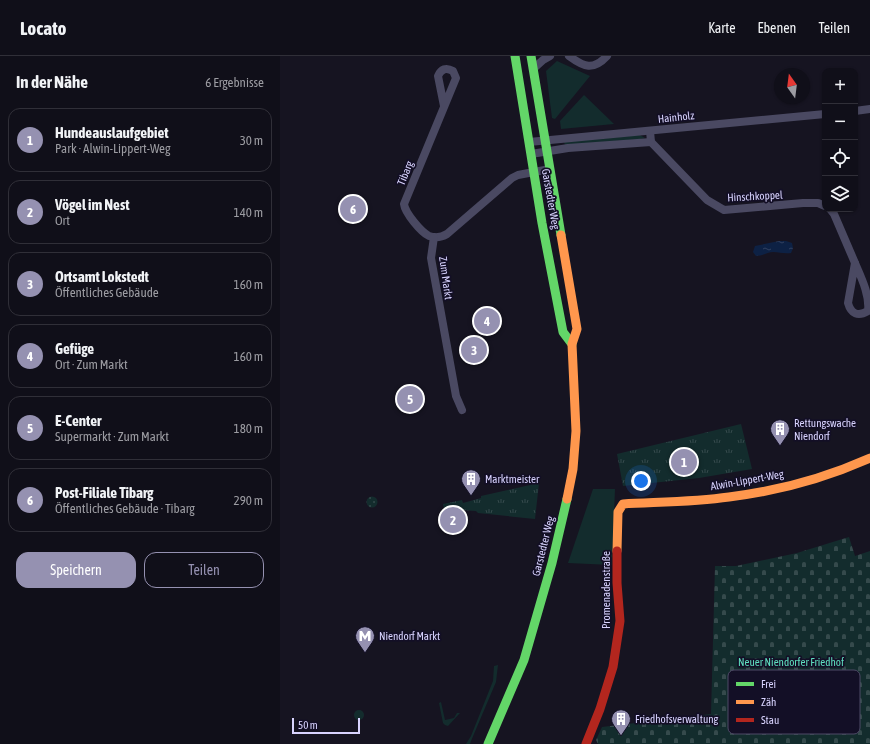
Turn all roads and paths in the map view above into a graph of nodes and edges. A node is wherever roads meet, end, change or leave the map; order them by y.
1 (515, 56) edge
2 (531, 56) edge
3 (550, 56) edge
4 (569, 56) edge
5 (607, 56) edge
6 (533, 69) junction
7 (444, 106) dead end
8 (870, 109) edge
9 (858, 111) edge
10 (822, 114) edge
11 (650, 131) junction
12 (545, 140) junction
13 (529, 142) junction
14 (651, 142) junction
15 (547, 151) junction
16 (531, 154) junction
17 (550, 170) junction
18 (534, 172) junction
19 (822, 205) edge
20 (832, 212) edge
21 (434, 237) junction
22 (855, 263) junction
23 (572, 344) junction
24 (462, 410) dead end
25 (870, 458) edge
26 (623, 504) joint
27 (488, 744) edge
28 (586, 744) edge

1 - 13 main road, Garstedter Weg
2 - 6 main road, Garstedter Weg
3 - 6 street
4 - 5 street
6 - 12 main road, Garstedter Weg
7 - 21 street, Tibarg
8 - 9 street
10 - 11 street, Hainholz
11 - 12 street, Hainholz
11 - 14 street
12 - 13 street, Hainholz
12 - 15 main road, Garstedter Weg
13 - 16 main road, Garstedter Weg
14 - 15 street
14 - 19 street, Hinschkoppel
15 - 16 street
15 - 17 main road, Garstedter Weg
16 - 18 main road, Garstedter Weg
17 - 18 street
17 - 23 main road, Garstedter Weg
18 - 21 street
18 - 23 main road, Garstedter Weg
20 - 22 street
21 - 24 street, Zum Markt
22 - 22 street
23 - 27 main road, Garstedter Weg
25 - 26 main road, Alwin-Lippert-Weg
26 - 28 main road, Promenadenstraße

